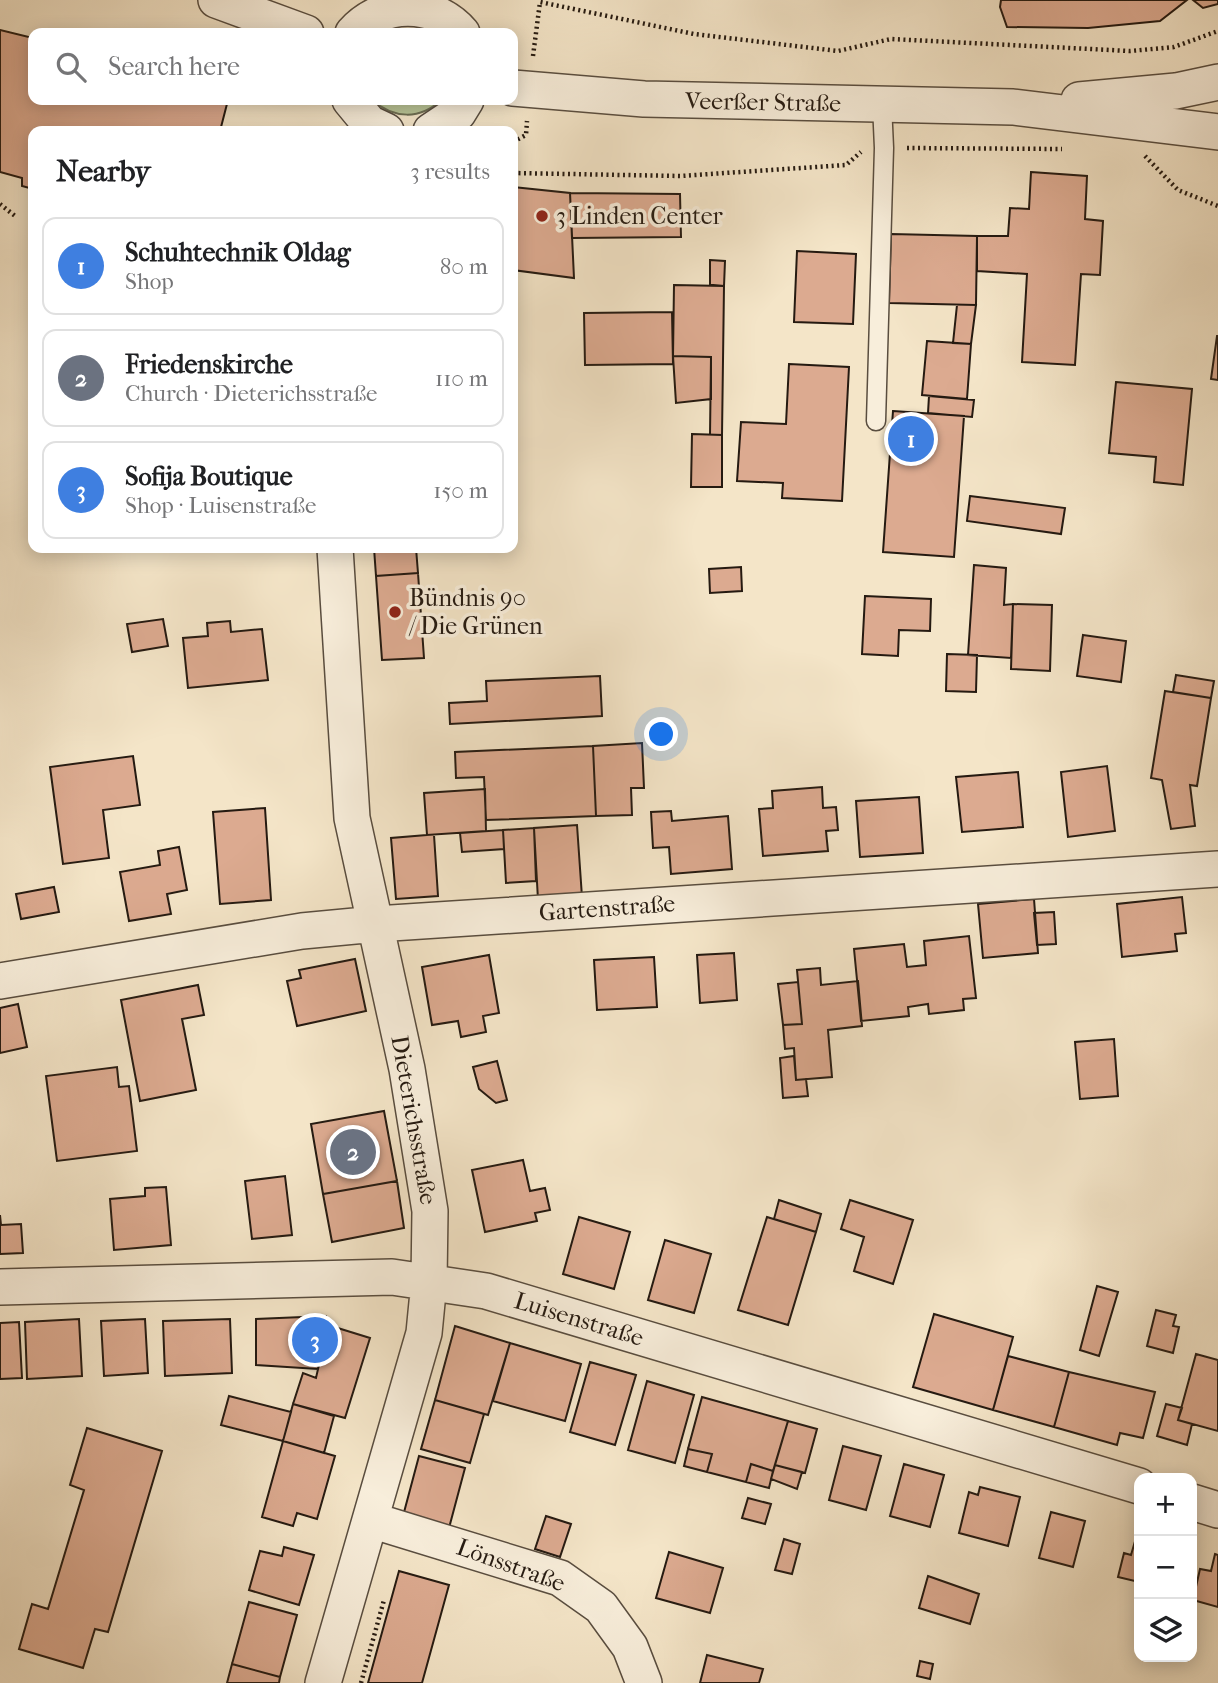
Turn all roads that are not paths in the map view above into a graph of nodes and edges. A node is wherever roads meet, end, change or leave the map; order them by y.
1 (216, 0) edge
2 (432, 4) edge
3 (292, 28) edge
4 (359, 28) edge
5 (458, 28) edge
6 (1218, 82) edge
7 (521, 89) edge
8 (882, 104) junction
9 (463, 105) edge
10 (1013, 107) junction
11 (438, 126) edge
12 (1218, 132) edge
13 (876, 421) dead end
14 (334, 553) edge
15 (1218, 869) edge
16 (376, 924) junction
17 (0, 981) edge
18 (429, 1282) junction
19 (0, 1287) edge
20 (1134, 1485) edge
21 (1197, 1504) edge
22 (1218, 1510) edge
23 (371, 1520) junction
24 (323, 1683) edge
25 (644, 1683) edge

1 - 3 street
2 - 4 street
2 - 5 street
6 - 10 street, Veerßer Straße
7 - 8 street, Veerßer Straße
8 - 10 street, Veerßer Straße
8 - 13 lane
9 - 11 street
10 - 12 street, Veerßer Straße
14 - 16 street, Dieterichsstraße
15 - 16 street, Gartenstraße
16 - 17 street, Gartenstraße
16 - 18 street, Dieterichsstraße
18 - 19 street, Luisenstraße
18 - 20 street, Luisenstraße
18 - 23 street, Dieterichsstraße
21 - 22 street
23 - 24 street, Dieterichsstraße
23 - 25 street, Lönsstraße

